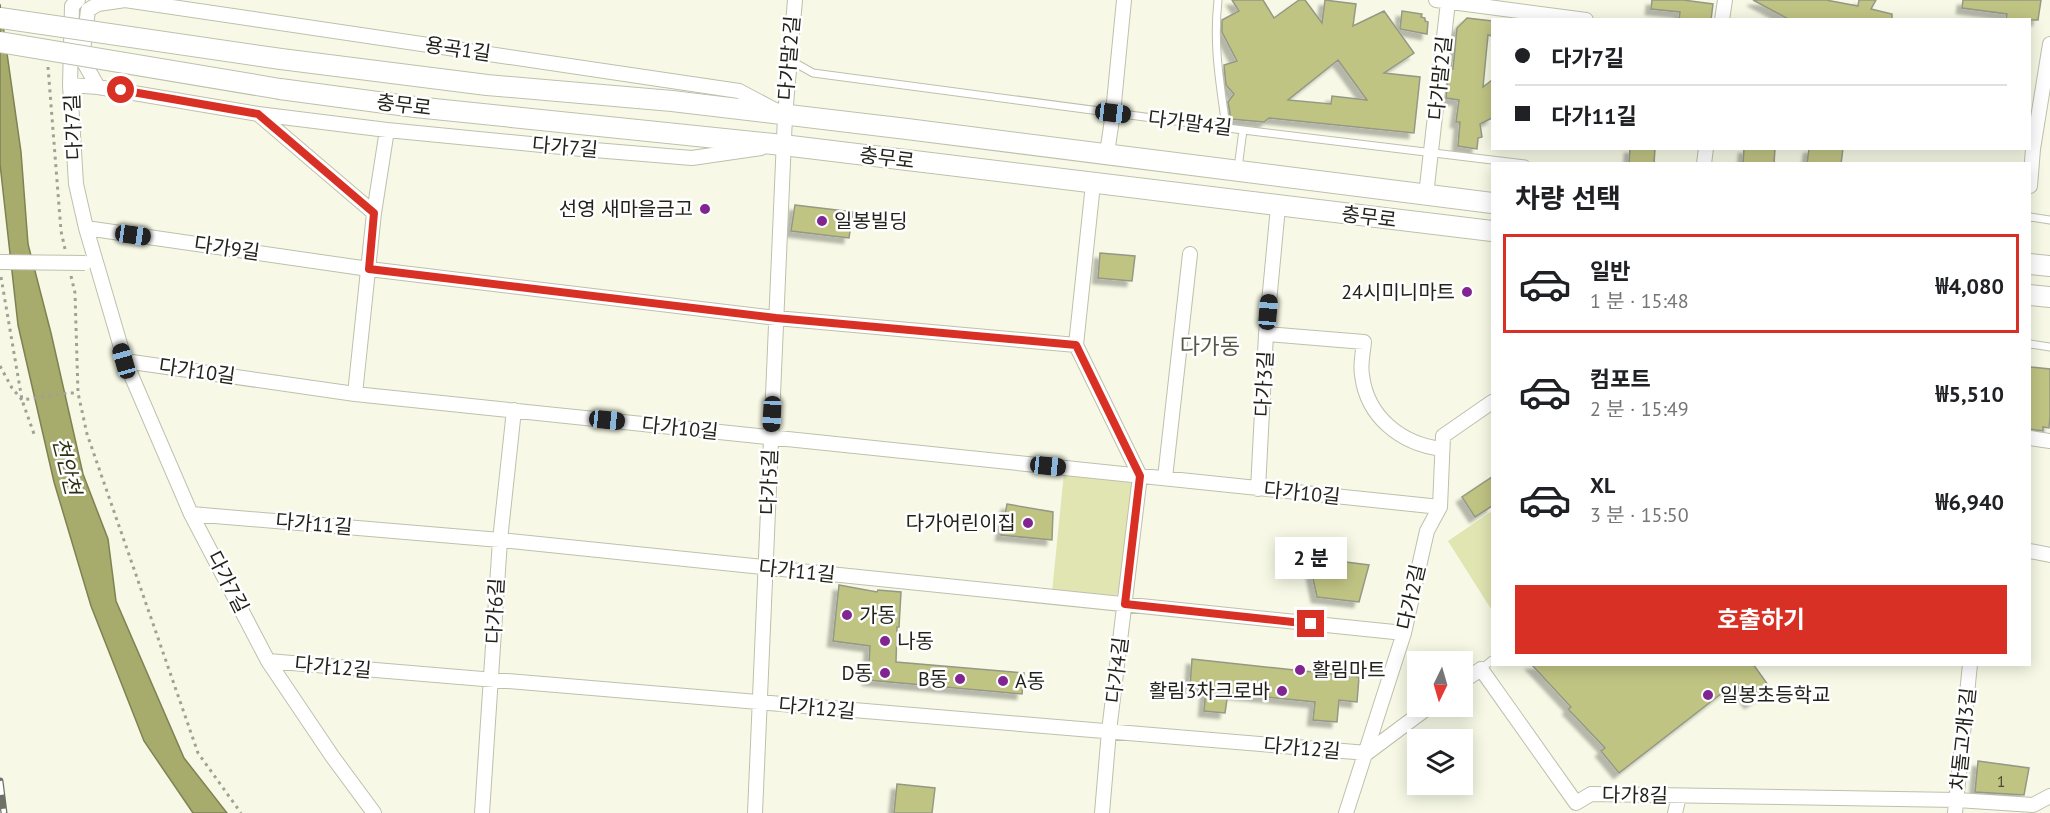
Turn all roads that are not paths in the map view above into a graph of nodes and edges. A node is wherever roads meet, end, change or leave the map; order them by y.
1 (78, 0) edge
2 (125, 0) edge
3 (795, 0) edge
4 (1124, 0) edge
5 (1218, 0) edge
6 (1725, 0) edge
7 (1442, 1) edge
8 (0, 18) edge
9 (1571, 18) edge
10 (1722, 18) edge
11 (0, 42) edge
12 (2050, 44) edge
13 (788, 59) junction
14 (2041, 81) edge
15 (70, 85) junction
16 (98, 87) junction
17 (1113, 113) junction
18 (258, 114) junction
19 (784, 116) junction
20 (1226, 128) junction
21 (387, 130) junction
22 (1243, 130) junction
23 (783, 145) junction
24 (2031, 149) edge
25 (1107, 153) junction
26 (1431, 154) junction
27 (1506, 162) edge
28 (1237, 171) junction
29 (1093, 184) junction
30 (1426, 195) junction
31 (1491, 203) edge
32 (1278, 207) junction
33 (374, 213) junction
34 (2031, 218) edge
35 (2050, 220) edge
36 (86, 228) junction
37 (1491, 231) edge
38 (1190, 254) dead end
39 (0, 262) edge
40 (91, 262) junction
41 (2031, 264) edge
42 (2050, 266) edge
43 (369, 269) junction
44 (2031, 295) edge
45 (2050, 297) edge
46 (776, 318) junction
47 (1266, 334) junction
48 (2031, 344) edge
49 (1076, 345) junction
50 (2050, 347) edge
51 (124, 361) junction
52 (355, 394) junction
53 (1491, 403) edge
54 (514, 410) junction
55 (771, 438) junction
56 (2031, 438) edge
57 (2050, 441) edge
58 (1442, 449) junction
59 (1140, 476) junction
60 (1165, 478) junction
61 (1258, 489) junction
62 (1440, 507) junction
63 (191, 514) junction
64 (500, 540) junction
65 (2031, 551) edge
66 (2050, 555) edge
67 (765, 568) junction
68 (1125, 604) junction
69 (1404, 633) junction
70 (268, 661) junction
71 (1487, 664) edge
72 (1970, 666) edge
73 (1473, 674) edge
74 (491, 681) junction
75 (760, 703) junction
76 (1415, 717) edge
77 (1109, 731) junction
78 (1367, 753) junction
79 (1679, 796) junction
80 (2050, 796) edge
81 (1956, 806) edge
82 (374, 813) edge
83 (482, 813) edge
84 (755, 813) edge
85 (1102, 813) edge
86 (1346, 813) edge
87 (1675, 813) edge

1 - 15 street
2 - 16 street, 용곡1길
2 - 19 street, 용곡1길
3 - 13 street, 다가말2길
4 - 17 street
5 - 20 lane
6 - 10 street
7 - 9 street, 다가말2길
7 - 26 street, 다가말2길
8 - 19 main road, 충무로, bridge
11 - 23 main road, 충무로, bridge
12 - 14 street
13 - 17 lane, 다가말4길
13 - 19 street, 다가말2길
14 - 24 street
15 - 16 street, 다가7길
15 - 36 street, 다가7길
16 - 18 street, 다가7길
17 - 20 lane, 다가말4길
17 - 25 street
18 - 21 street, 다가7길
18 - 33 street
19 - 23 street, 다가5길
19 - 25 main road, 충무로
20 - 22 lane, 다가말4길
21 - 23 street, 다가7길
21 - 33 street
22 - 26 lane, 다가말4길
22 - 28 lane
23 - 29 main road, 충무로
23 - 46 street, 다가5길
25 - 28 main road, 충무로
26 - 27 lane, 다가말4길
26 - 30 street, 다가말2길
28 - 30 main road, 충무로
29 - 32 main road, 충무로
29 - 49 street
30 - 31 main road, 충무로
32 - 37 main road, 충무로
32 - 47 street, 다가3길
33 - 43 street
34 - 35 lane
36 - 40 street, 다가7길
36 - 43 street, 다가9길
38 - 60 street
39 - 40 street, bridge
40 - 51 street, 다가7길
41 - 42 main road
43 - 46 street, 다가9길
43 - 52 street
44 - 45 main road
46 - 49 street, 다가9길
46 - 55 street, 다가5길
47 - 58 street
47 - 61 street, 다가3길
48 - 50 lane
49 - 59 street
51 - 52 street, 다가10길
51 - 63 street, 다가7길
52 - 54 street, 다가10길
53 - 58 street
54 - 55 street, 다가10길
54 - 64 street, 다가6길
55 - 59 street, 다가10길
55 - 67 street, 다가5길
56 - 57 street
58 - 62 street, 다가2길
59 - 60 street, 다가10길
59 - 68 street, 다가4길
60 - 61 street, 다가10길
61 - 62 street, 다가10길
62 - 69 street, 다가2길
63 - 64 street, 다가11길
63 - 70 street, 다가7길
64 - 67 street, 다가11길
64 - 74 street, 다가6길
65 - 66 street
67 - 68 street, 다가11길
67 - 75 street, 다가5길
68 - 69 street, 다가11길
68 - 77 street, 다가4길
69 - 78 street, 다가2길
70 - 74 street, 다가12길
70 - 82 street, 다가7길
71 - 73 street, 다가8길
71 - 79 street, 다가8길
72 - 81 street, 차돌고개3길
74 - 75 street, 다가12길
74 - 83 street, 다가6길
75 - 77 street, 다가12길
75 - 84 street, 다가5길
76 - 78 street
77 - 78 street, 다가12길
77 - 85 street, 다가4길
78 - 86 street, 다가2길
79 - 81 street, 다가8길
79 - 87 street
80 - 81 street, 다가8길

